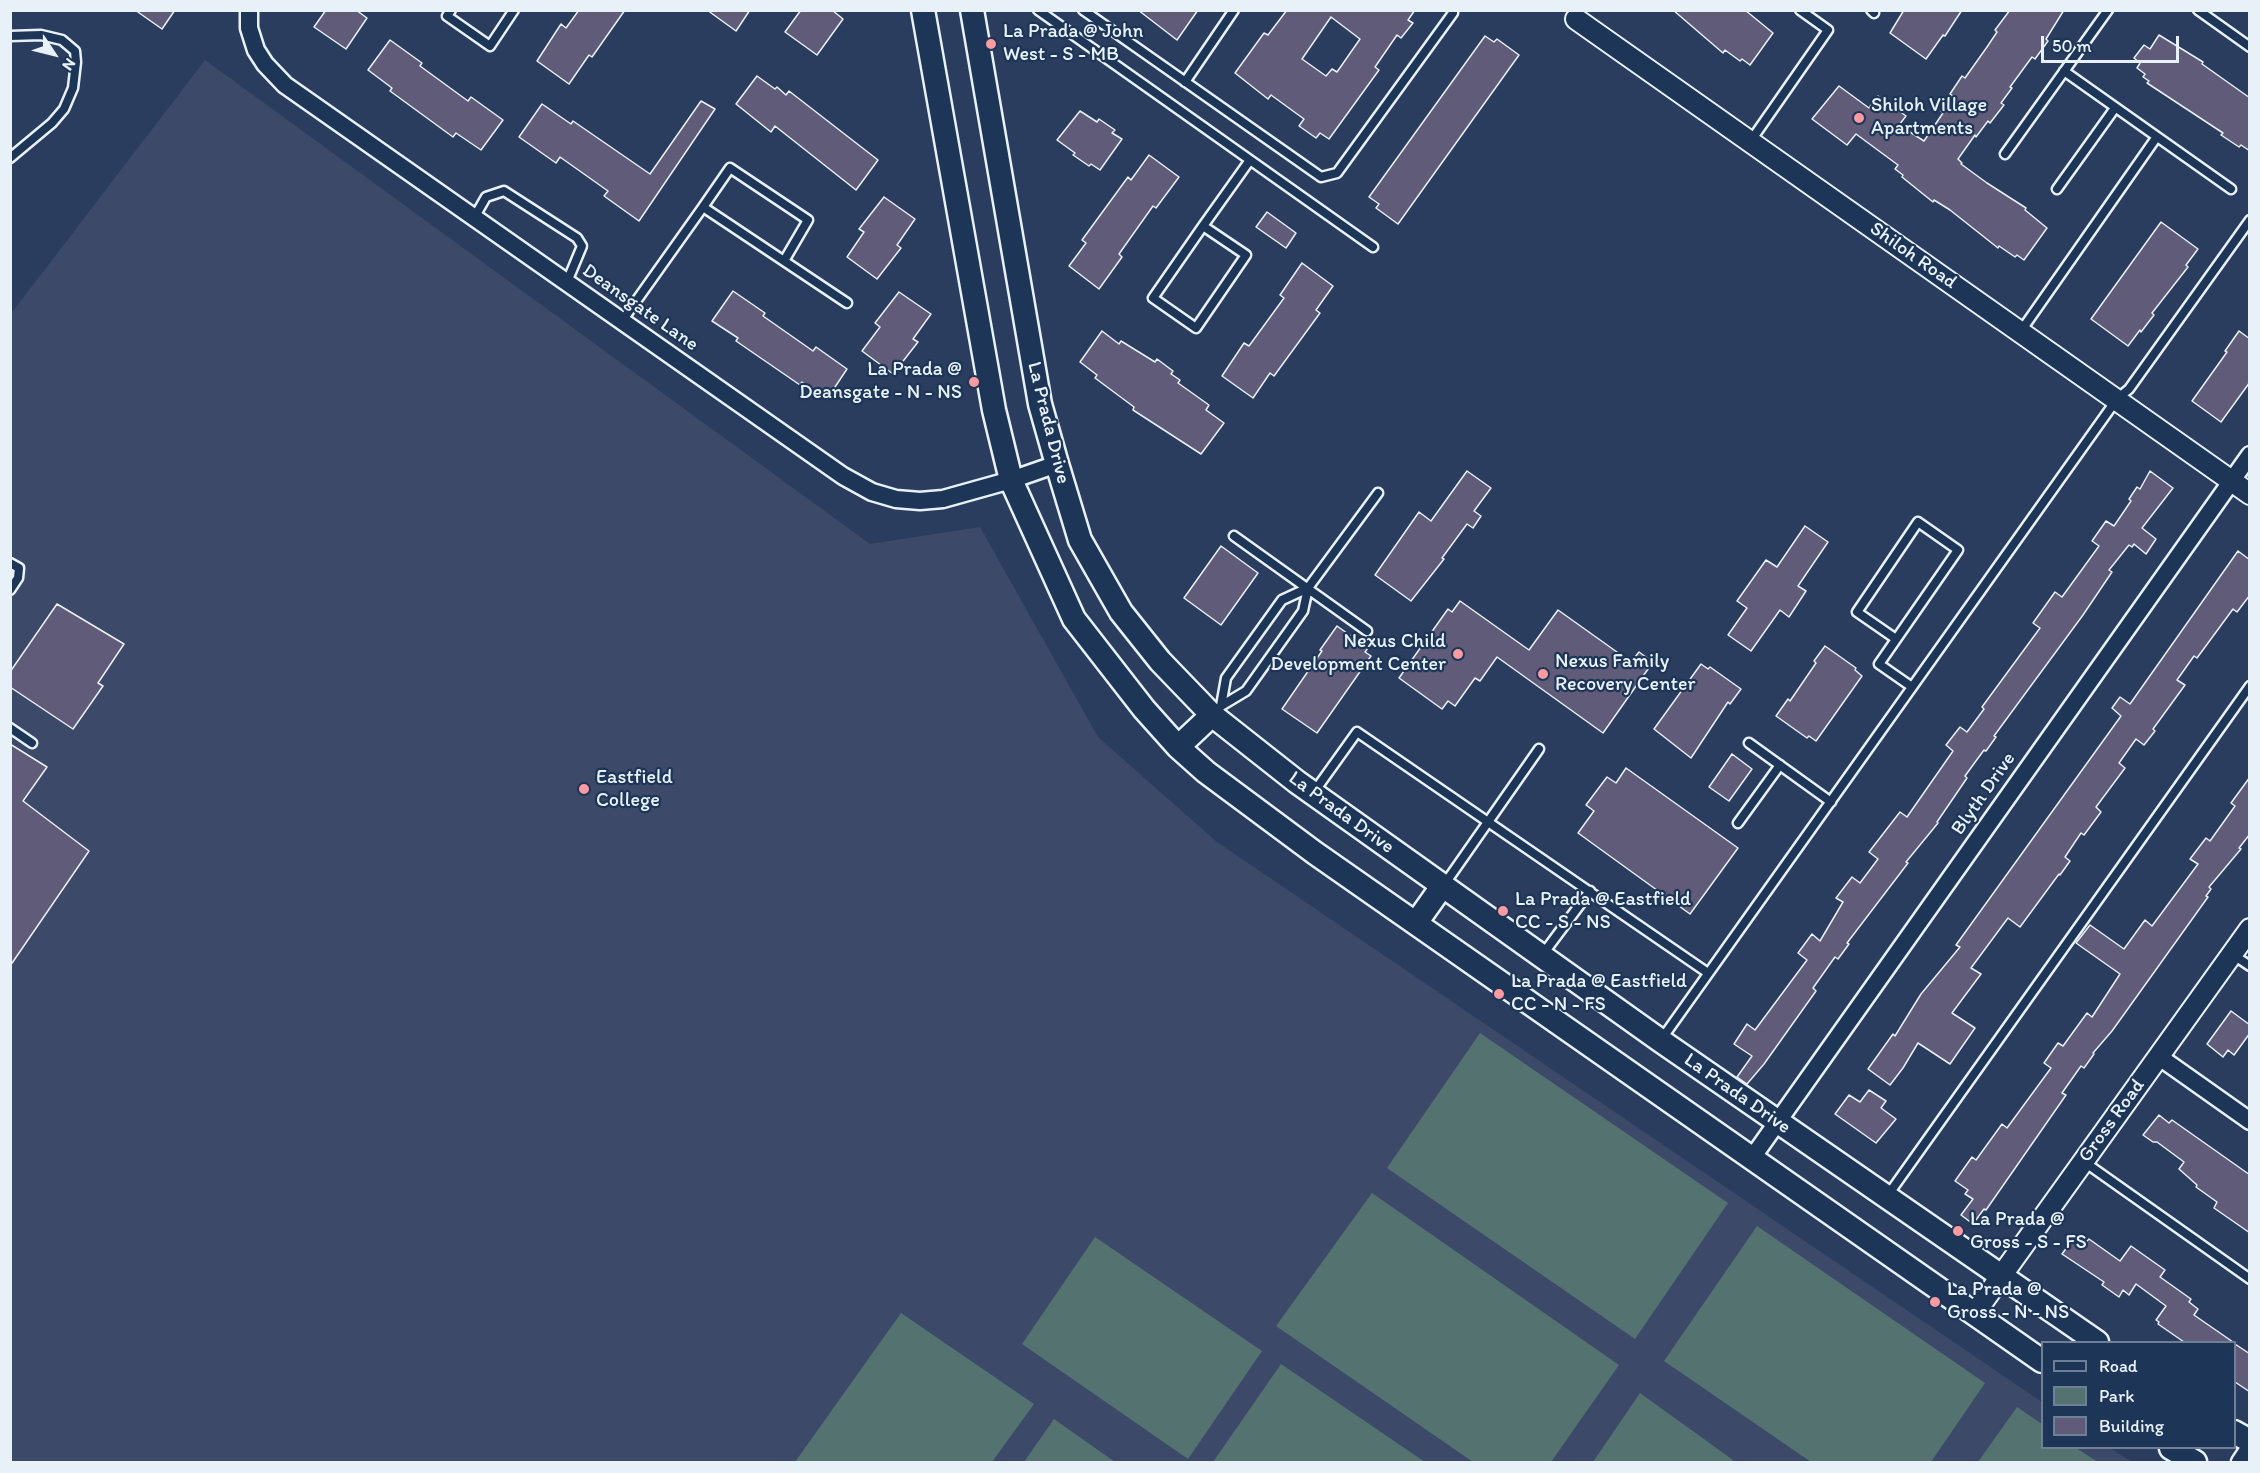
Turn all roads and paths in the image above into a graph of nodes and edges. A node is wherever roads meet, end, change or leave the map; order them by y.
1 (249, 10) edge
2 (451, 10) edge
3 (514, 10) edge
4 (922, 10) edge
5 (972, 10) edge
6 (1038, 10) edge
7 (1083, 10) edge
8 (1234, 10) edge
9 (1453, 10) edge
10 (1800, 10) edge
11 (2108, 10) edge
12 (2198, 10) edge
13 (1576, 18) dead end
14 (10, 36) edge
15 (2250, 47) edge
16 (2064, 71) junction
17 (1185, 82) junction
18 (2115, 108) junction
19 (2156, 138) junction
20 (1750, 142) junction
21 (2005, 154) dead end
22 (10, 158) edge
23 (1250, 160) junction
24 (2057, 189) dead end
25 (2231, 189) dead end
26 (703, 207) junction
27 (474, 218) junction
28 (2250, 220) edge
29 (1203, 226) junction
30 (1373, 247) dead end
31 (784, 261) junction
32 (567, 282) junction
33 (847, 303) dead end
34 (622, 321) junction
35 (2020, 332) junction
36 (2117, 399) junction
37 (2250, 455) edge
38 (1057, 464) junction
39 (1011, 480) junction
40 (2231, 481) junction
41 (1378, 493) dead end
42 (2250, 494) edge
43 (1234, 536) dead end
44 (10, 563) edge
45 (1308, 588) junction
46 (10, 590) edge
47 (1367, 631) dead end
48 (1896, 639) junction
49 (2250, 686) edge
50 (1912, 687) junction
51 (1217, 711) junction
52 (10, 728) edge
53 (32, 743) dead end
54 (1749, 743) dead end
55 (1178, 747) junction
56 (1539, 749) dead end
57 (1780, 765) junction
58 (1313, 794) junction
59 (1831, 802) junction
60 (1488, 821) junction
61 (1738, 824) dead end
62 (1443, 885) junction
63 (1590, 891) junction
64 (1416, 923) junction
65 (2250, 928) edge
66 (2232, 953) junction
67 (1541, 957) junction
68 (2250, 966) edge
69 (1708, 974) junction
70 (1661, 1041) junction
71 (2158, 1056) junction
72 (1778, 1121) junction
73 (2250, 1121) edge
74 (1752, 1158) junction
75 (2083, 1160) junction
76 (1886, 1198) junction
77 (2000, 1276) junction
78 (2250, 1279) edge
79 (1974, 1314) junction
80 (2096, 1341) edge
81 (2041, 1360) edge
82 (2236, 1432) edge
83 (2250, 1441) edge
84 (2250, 1448) edge
85 (2173, 1449) edge
86 (2195, 1462) edge
87 (2240, 1462) edge

1 - 27 street, Deansgate Lane
2 - 3 lane
4 - 39 main road
5 - 38 main road, La Prada Drive
6 - 23 lane
7 - 17 lane
8 - 17 lane
9 - 17 lane
10 - 20 lane
11 - 16 lane
12 - 15 lane
13 - 20 street, Shiloh Road
14 - 22 lane
16 - 18 lane
16 - 21 lane
18 - 19 lane
18 - 24 lane
19 - 25 lane
19 - 35 lane
20 - 35 street, Shiloh Road
23 - 29 lane
23 - 30 lane
26 - 31 lane
26 - 31 lane
26 - 34 lane
27 - 32 street, Deansgate Lane
27 - 32 lane
28 - 36 lane
29 - 29 lane
31 - 33 lane
32 - 34 street, Deansgate Lane
34 - 39 street, Deansgate Lane
35 - 36 street, Shiloh Road
36 - 40 street, Shiloh Road
36 - 50 lane
37 - 40 street, Blyth Drive
38 - 39 street, Deansgate Lane
38 - 51 main road, La Prada Drive
39 - 55 main road
40 - 42 street, Shiloh Road
40 - 72 street, Blyth Drive
41 - 45 lane
43 - 45 lane
44 - 46 lane
45 - 47 lane
45 - 51 lane
45 - 51 lane
48 - 48 lane
48 - 50 lane
49 - 76 lane
50 - 59 lane
51 - 55 main road
51 - 58 main road, La Prada Drive
52 - 53 lane
54 - 57 lane
55 - 64 main road
56 - 60 lane
57 - 59 lane
57 - 61 lane
58 - 60 lane
58 - 62 main road, La Prada Drive
59 - 69 lane
60 - 62 lane
60 - 63 lane
62 - 64 main road
62 - 67 main road, La Prada Drive
63 - 67 lane
63 - 69 lane
64 - 74 main road
65 - 66 street, Gross Road
66 - 68 lane
66 - 71 street, Gross Road
67 - 70 main road, La Prada Drive
69 - 70 lane
70 - 72 main road, La Prada Drive
71 - 73 street
71 - 75 street, Gross Road
72 - 74 street, Blyth Drive
72 - 76 main road, La Prada Drive
74 - 79 main road
75 - 77 street, Gross Road
75 - 78 lane
76 - 77 main road, La Prada Drive
77 - 79 street, Gross Road
77 - 80 main road, La Prada Drive
79 - 81 main road
82 - 83 main road
84 - 87 street
85 - 86 main road

